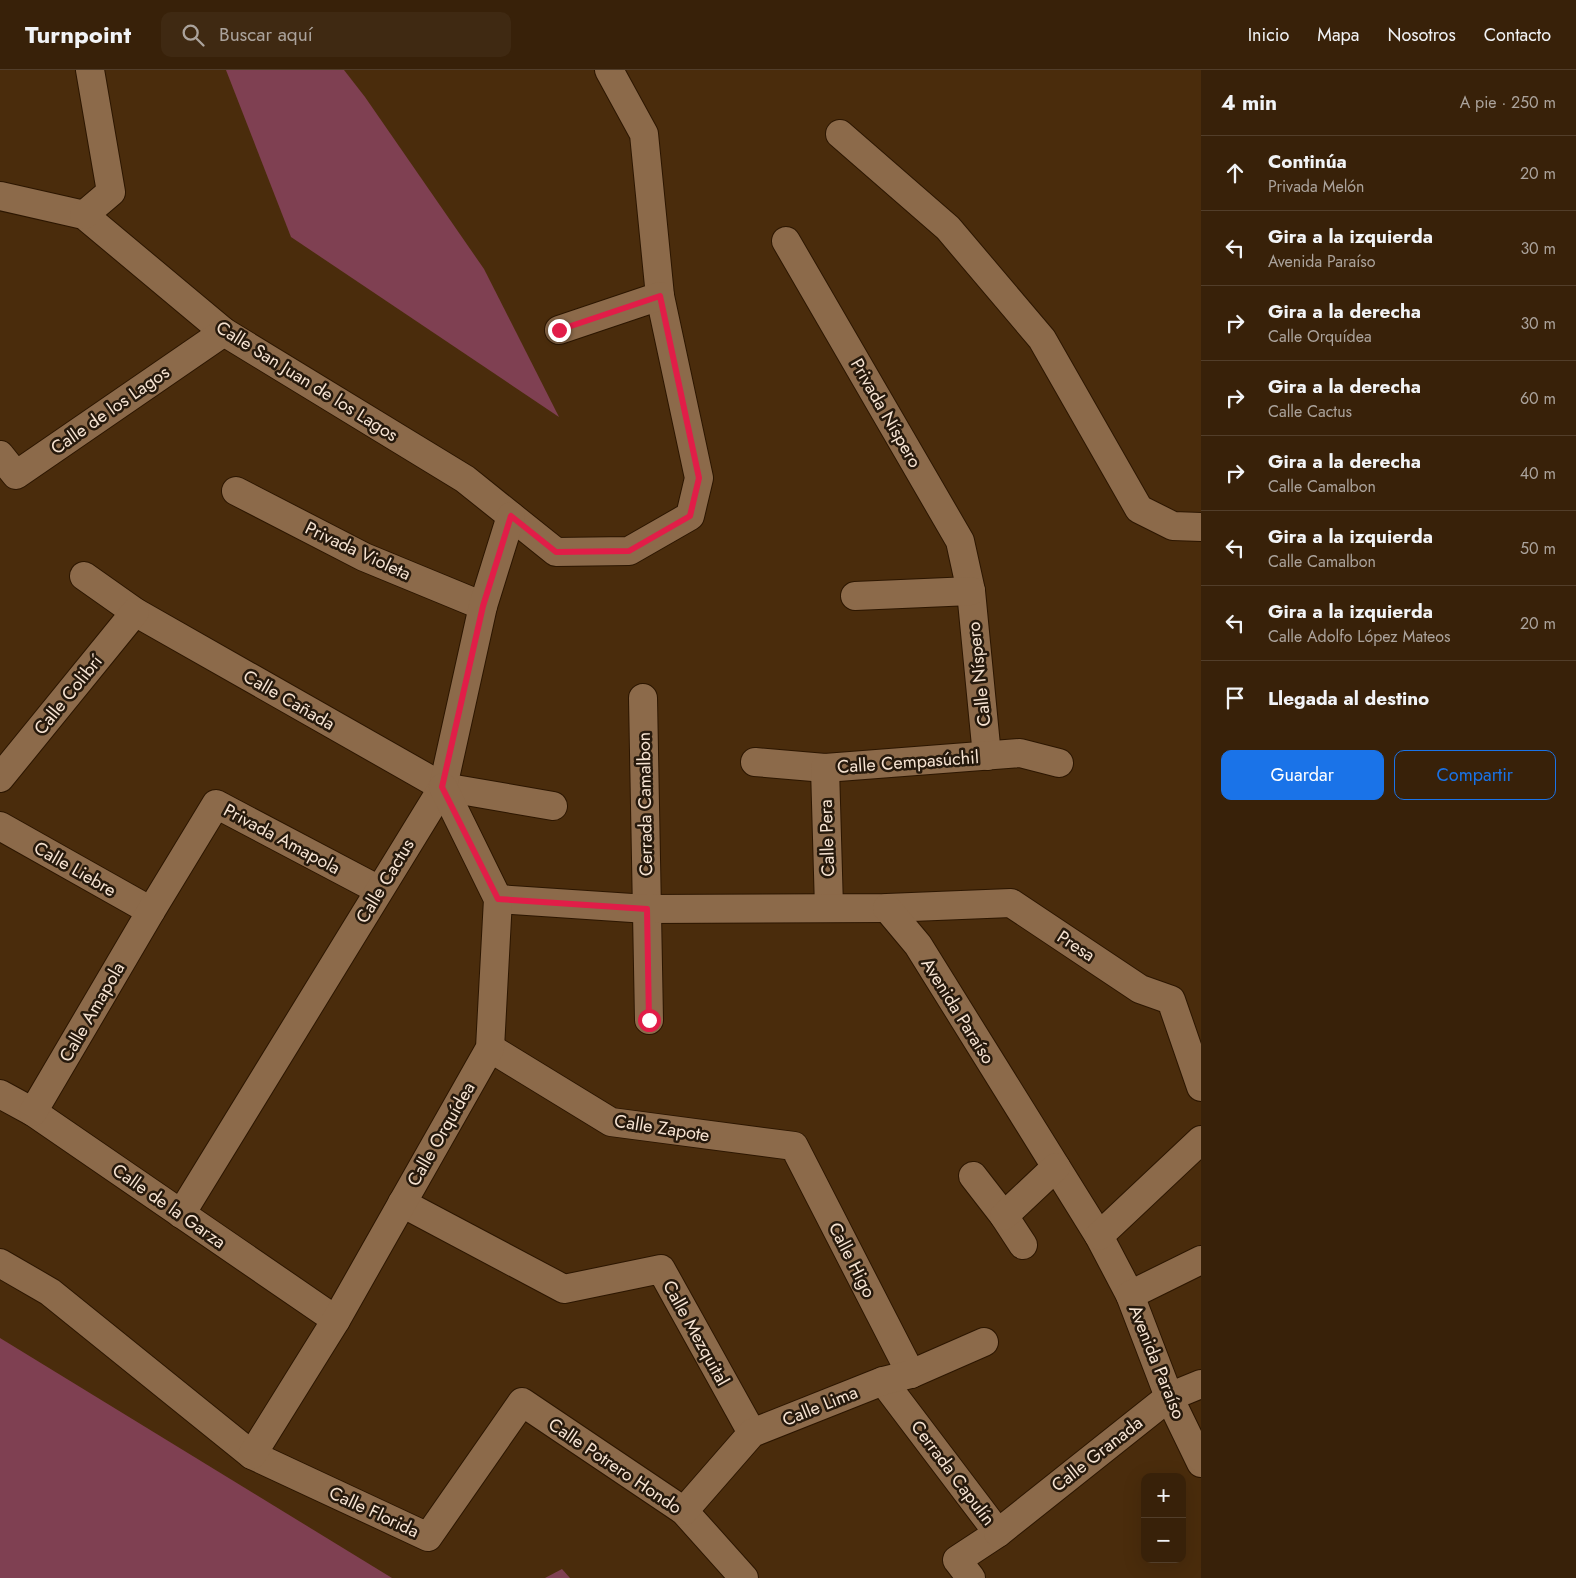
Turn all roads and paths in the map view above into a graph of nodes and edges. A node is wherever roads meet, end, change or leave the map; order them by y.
1 (90, 70) edge
2 (609, 70) edge
3 (840, 134) dead end
4 (0, 196) edge
5 (84, 215) junction
6 (786, 241) dead end
7 (660, 296) junction
8 (559, 330) dead end
9 (224, 332) junction
10 (0, 455) edge
11 (236, 491) dead end
12 (511, 516) junction
13 (1201, 527) edge
14 (84, 576) dead end
15 (970, 591) junction
16 (855, 596) dead end
17 (483, 606) junction
18 (135, 612) junction
19 (643, 698) dead end
20 (987, 756) junction
21 (755, 762) dead end
22 (1059, 763) dead end
23 (826, 768) junction
24 (0, 777) edge
25 (442, 787) junction
26 (553, 806) dead end
27 (0, 826) edge
28 (379, 890) junction
29 (498, 899) junction
30 (829, 908) junction
31 (887, 908) junction
32 (647, 909) junction
33 (151, 911) junction
34 (649, 1020) dead end
35 (490, 1048) junction
36 (1201, 1087) edge
37 (0, 1094) edge
38 (33, 1112) junction
39 (1201, 1140) edge
40 (794, 1146) joint
41 (1056, 1167) junction
42 (974, 1176) dead end
43 (402, 1203) junction
44 (181, 1214) junction
45 (1004, 1216) junction
46 (1099, 1236) junction
47 (1023, 1245) dead end
48 (1201, 1260) edge
49 (0, 1263) edge
50 (1130, 1295) junction
51 (336, 1320) junction
52 (984, 1342) dead end
53 (911, 1374) junction
54 (883, 1381) junction
55 (1201, 1384) edge
56 (1169, 1397) junction
57 (522, 1402) joint
58 (752, 1433) junction
59 (252, 1455) junction
60 (1201, 1463) edge
61 (684, 1510) junction
62 (998, 1533) junction
63 (744, 1578) edge
64 (971, 1578) edge

1 - 5 street
2 - 7 street, Calle San Juan de los Lagos
3 - 13 street
4 - 5 street, Calle San Juan de los Lagos
5 - 9 street, Calle San Juan de los Lagos
6 - 15 street, Privada Níspero
7 - 8 street
7 - 12 street, Calle San Juan de los Lagos
9 - 10 street, Calle de los Lagos
9 - 12 street, Calle San Juan de los Lagos
11 - 17 street, Privada Violeta
12 - 17 street, Calle Cactus
14 - 18 street, Calle Cañada
15 - 16 street
15 - 20 street, Calle Níspero
17 - 25 street, Calle Cactus
18 - 24 street, Calle Colibrí
18 - 25 street, Calle Cañada
19 - 32 street, Cerrada Camalbon
20 - 22 street, Calle Cempasúchil
20 - 23 street, Calle Cempasúchil
21 - 23 street, Calle Cempasúchil
23 - 30 street, Calle Pera
25 - 26 street
25 - 28 street, Calle Cactus
25 - 29 street, Calle Orquídea
27 - 33 street, Calle Liebre
28 - 33 street, Privada Amapola
28 - 44 street, Calle Cactus
29 - 32 street
29 - 35 street, Calle Orquídea
30 - 31 street
30 - 32 street
31 - 36 street, Presa
31 - 41 street, Avenida Paraíso
32 - 34 street, Cerrada Camalbon
33 - 38 street, Calle Amapola
35 - 40 street, Calle Zapote
35 - 43 street, Calle Orquídea
37 - 38 street, Calle de la Garza
38 - 44 street, Calle de la Garza
39 - 46 street
40 - 53 street, Calle Higo
41 - 45 street
41 - 46 street, Avenida Paraíso
42 - 45 street
43 - 51 street, Calle Orquídea
43 - 58 street, Calle Mezquital
44 - 51 street, Calle de la Garza
45 - 47 street
46 - 50 street, Avenida Paraíso
48 - 50 street
49 - 59 street
50 - 56 street, Avenida Paraíso
51 - 59 street, Calle Orquídea
52 - 53 street, Calle Lima
53 - 54 street, Calle Lima
54 - 58 street, Calle Lima
54 - 62 street, Cerrada Capulín
55 - 56 street, Calle Granada
56 - 60 street, Avenida Paraíso
56 - 62 street, Calle Granada
57 - 59 street, Calle Florida
57 - 61 street, Calle Potrero Hondo
58 - 61 street, Calle Lima
61 - 63 street, Calle Potrero Hondo
62 - 64 street, Cerrada Capulín

